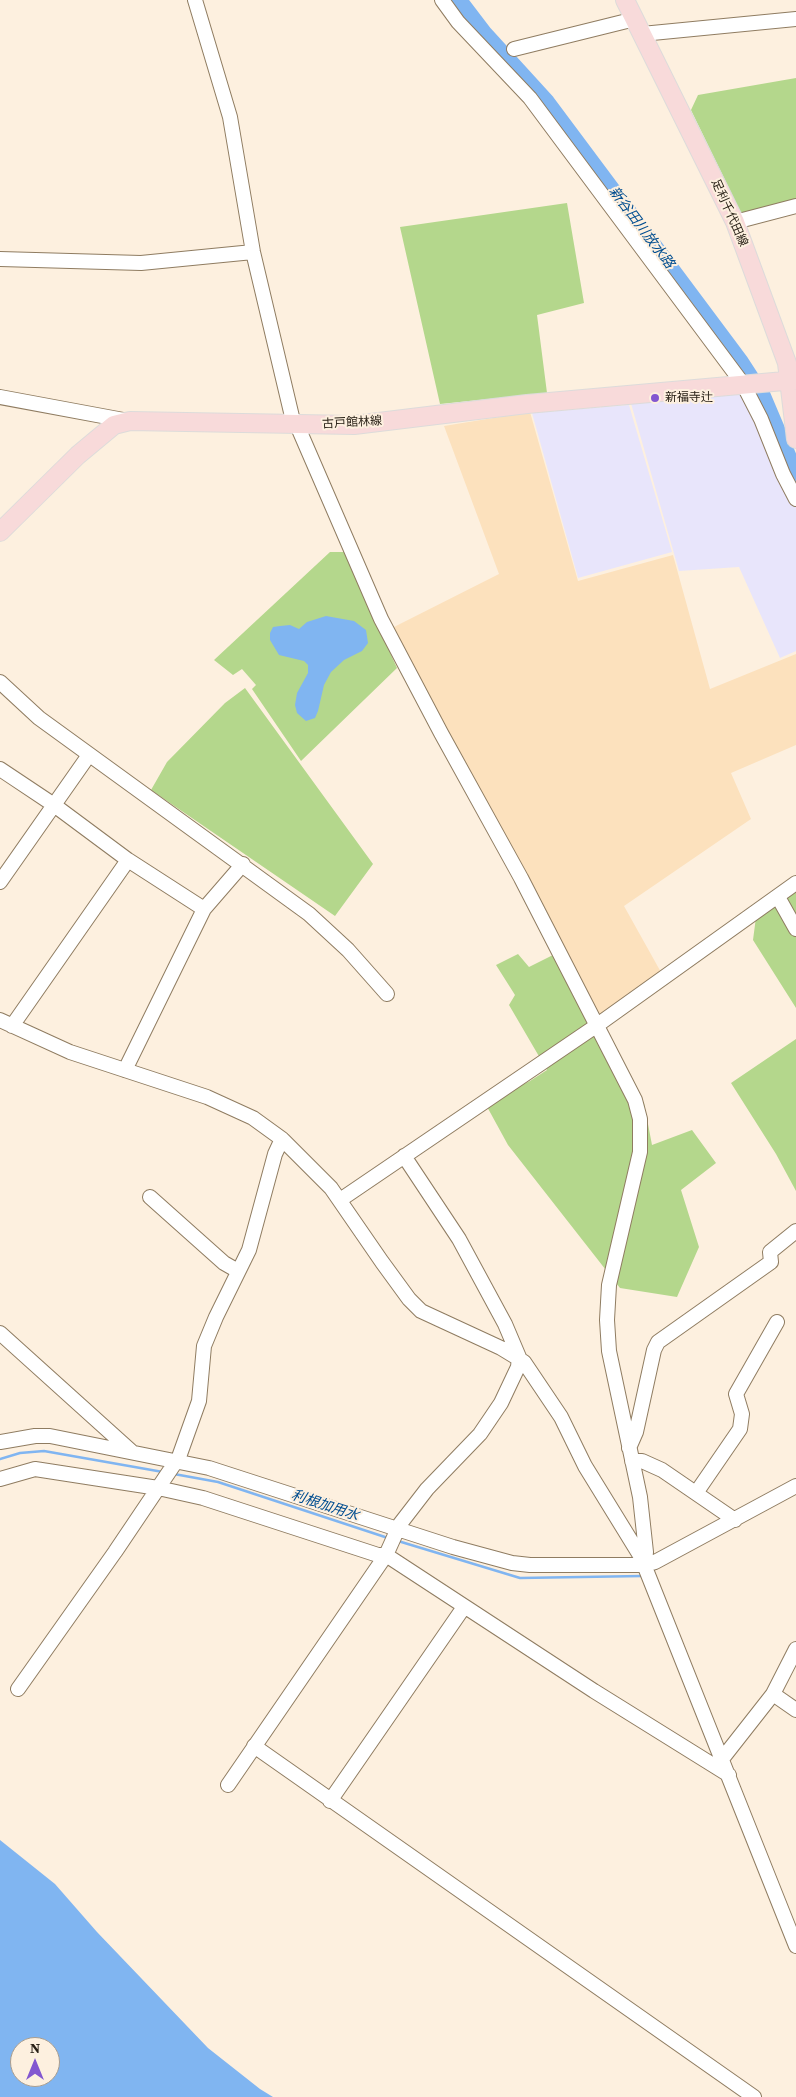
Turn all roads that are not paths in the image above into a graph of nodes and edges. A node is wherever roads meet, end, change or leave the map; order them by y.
1 (195, 0) edge
2 (442, 0) edge
3 (625, 0) edge
4 (796, 19) edge
5 (639, 27) junction
6 (514, 49) dead end
7 (796, 206) edge
8 (735, 222) junction
9 (253, 252) junction
10 (0, 259) edge
11 (793, 380) edge
12 (750, 383) junction
13 (0, 397) edge
14 (794, 416) edge
15 (130, 421) junction
16 (295, 425) junction
17 (796, 439) edge
18 (796, 499) edge
19 (0, 532) edge
20 (0, 682) edge
21 (89, 755) junction
22 (0, 769) edge
23 (54, 805) junction
24 (128, 860) junction
25 (243, 864) junction
26 (0, 882) edge
27 (796, 883) edge
28 (778, 897) junction
29 (204, 909) junction
30 (796, 929) edge
31 (387, 994) dead end
32 (6, 1023) edge
33 (596, 1026) junction
34 (125, 1070) junction
35 (282, 1139) junction
36 (404, 1156) junction
37 (150, 1197) dead end
38 (340, 1200) junction
39 (796, 1232) edge
40 (238, 1271) junction
41 (777, 1322) dead end
42 (0, 1333) edge
43 (519, 1357) junction
44 (0, 1442) edge
45 (133, 1452) junction
46 (630, 1454) junction
47 (176, 1462) junction
48 (0, 1479) edge
49 (796, 1486) edge
50 (158, 1488) junction
51 (696, 1493) junction
52 (735, 1520) junction
53 (392, 1541) junction
54 (645, 1565) junction
55 (464, 1607) junction
56 (796, 1649) edge
57 (18, 1689) dead end
58 (773, 1694) junction
59 (796, 1710) edge
60 (254, 1746) junction
61 (722, 1758) junction
62 (729, 1776) junction
63 (228, 1785) dead end
64 (330, 1801) junction
65 (796, 1946) edge
66 (754, 2097) edge

1 - 9 street
2 - 12 street
3 - 5 main road, 足利千代田線
4 - 5 street
5 - 6 street
5 - 8 main road, 足利千代田線
7 - 8 street
8 - 11 main road, 足利千代田線
9 - 10 street
9 - 16 street
11 - 12 main road, 古戸館林線
11 - 14 main road, 足利千代田線
12 - 16 main road, 古戸館林線
12 - 18 street
13 - 15 street
14 - 17 main road, 足利千代田線
15 - 16 main road, 古戸館林線
15 - 19 main road, 古戸館林線
16 - 33 street
20 - 21 street
21 - 23 street
21 - 25 street
22 - 23 street
23 - 24 street
23 - 26 street
24 - 29 street
24 - 32 street
25 - 29 street
25 - 31 street
27 - 28 street
28 - 30 street
28 - 33 street
29 - 34 street
32 - 34 street
33 - 36 street
33 - 46 street
34 - 35 street
35 - 38 street
35 - 40 street
36 - 38 street
36 - 43 street
37 - 40 street
38 - 43 street
39 - 46 street
40 - 47 street
41 - 51 street
42 - 45 street
43 - 53 street
43 - 54 street
44 - 45 street
45 - 47 street
46 - 51 street
46 - 54 street
47 - 50 street
47 - 53 street
48 - 50 street
49 - 52 street
50 - 53 street
50 - 57 street
51 - 52 street
52 - 54 street
53 - 54 street
53 - 55 street
53 - 60 street
54 - 61 street
55 - 62 street
55 - 64 street
56 - 58 street
58 - 59 street
58 - 61 street
60 - 63 street
60 - 64 street
61 - 62 street
62 - 65 street
64 - 66 street

